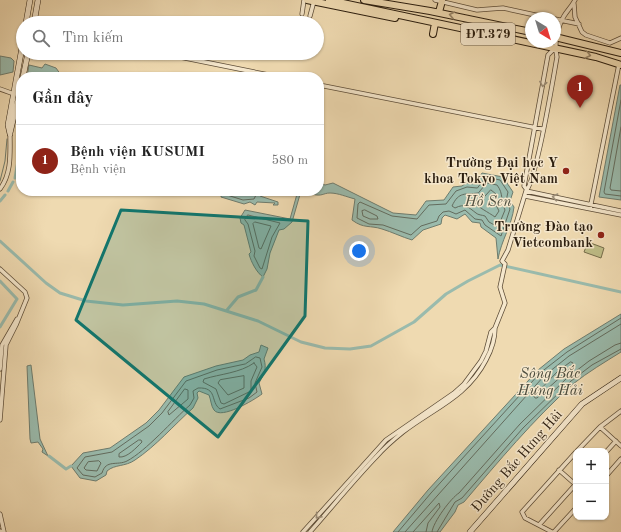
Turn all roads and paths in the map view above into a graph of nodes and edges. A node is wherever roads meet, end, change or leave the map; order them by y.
1 (30, 0) edge
2 (38, 0) edge
3 (310, 0) edge
4 (329, 0) edge
5 (364, 0) edge
6 (439, 1) edge
7 (574, 1) edge
8 (385, 2) edge
9 (439, 12) junction
10 (525, 13) edge
11 (302, 14) dead end
12 (27, 16) edge
13 (35, 16) edge
14 (310, 16) dead end
15 (422, 20) junction
16 (562, 21) joint
17 (435, 23) junction
18 (579, 24) junction
19 (525, 31) edge
20 (432, 34) dead end
21 (561, 38) edge
22 (621, 38) edge
23 (525, 42) edge
24 (555, 48) junction
25 (621, 53) edge
26 (21, 60) edge
27 (27, 60) edge
28 (195, 60) edge
29 (620, 64) edge
30 (20, 72) edge
31 (24, 72) edge
32 (254, 72) edge
33 (324, 86) edge
34 (0, 89) edge
35 (16, 95) edge
36 (16, 98) edge
37 (535, 128) junction
38 (542, 129) junction
39 (10, 134) joint
40 (0, 189) edge
41 (527, 190) junction
42 (525, 196) junction
43 (590, 207) junction
44 (621, 211) edge
45 (621, 215) edge
46 (0, 269) edge
47 (18, 318) junction
48 (488, 351) junction
49 (0, 369) edge
50 (621, 378) edge
51 (1, 395) edge
52 (621, 411) edge
53 (0, 420) edge
54 (600, 427) junction
55 (390, 437) junction
56 (392, 441) junction
57 (616, 441) junction
58 (621, 446) edge
59 (580, 448) edge
60 (609, 449) edge
61 (573, 455) edge
62 (621, 459) edge
63 (560, 470) junction
64 (609, 473) edge
65 (575, 484) edge
66 (573, 488) edge
67 (573, 511) edge
68 (0, 514) edge
69 (539, 525) junction
70 (307, 531) edge
71 (4, 532) edge
72 (470, 532) edge
73 (553, 532) edge

1 - 12 street
2 - 13 street
3 - 11 street
3 - 14 street
3 - 15 highway
4 - 15 highway, ĐT.379
5 - 8 highway, ĐT.379
6 - 9 highway
6 - 10 street
7 - 16 street
7 - 18 street
8 - 9 highway, ĐT.379
19 -> 9 highway, ĐT.379
15 - 17 highway, ĐT.379
16 - 18 street
17 - 20 highway
17 - 23 highway, ĐT.379
18 - 22 street
21 - 25 highway
24 -> 29 highway, ĐT.379
24 -> 37 street
24 - 38 street
26 - 30 street
27 - 31 street
28 - 32 street
29 - 43 street
33 - 37 street
34 - 35 street
36 - 39 street
37 - 38 street
37 - 41 street
38 - 41 street
39 - 40 street
41 - 42 street
43 -> 41 street
42 - 43 street
42 - 48 street
43 - 44 street
43 - 45 street
46 - 47 street
47 - 49 street
47 - 51 street
48 - 55 street
48 - 56 street
50 - 72 street, Đường Bắc Hưng Hải
51 - 53 street
52 - 54 street
54 - 57 street
54 - 59 street
55 - 56 street
55 -> 70 street
56 - 70 street
57 - 58 street
57 - 60 street
61 - 63 street
62 - 64 street
63 - 65 street
63 - 69 street
66 - 69 street
67 - 73 street
68 - 71 street
69 - 73 street

